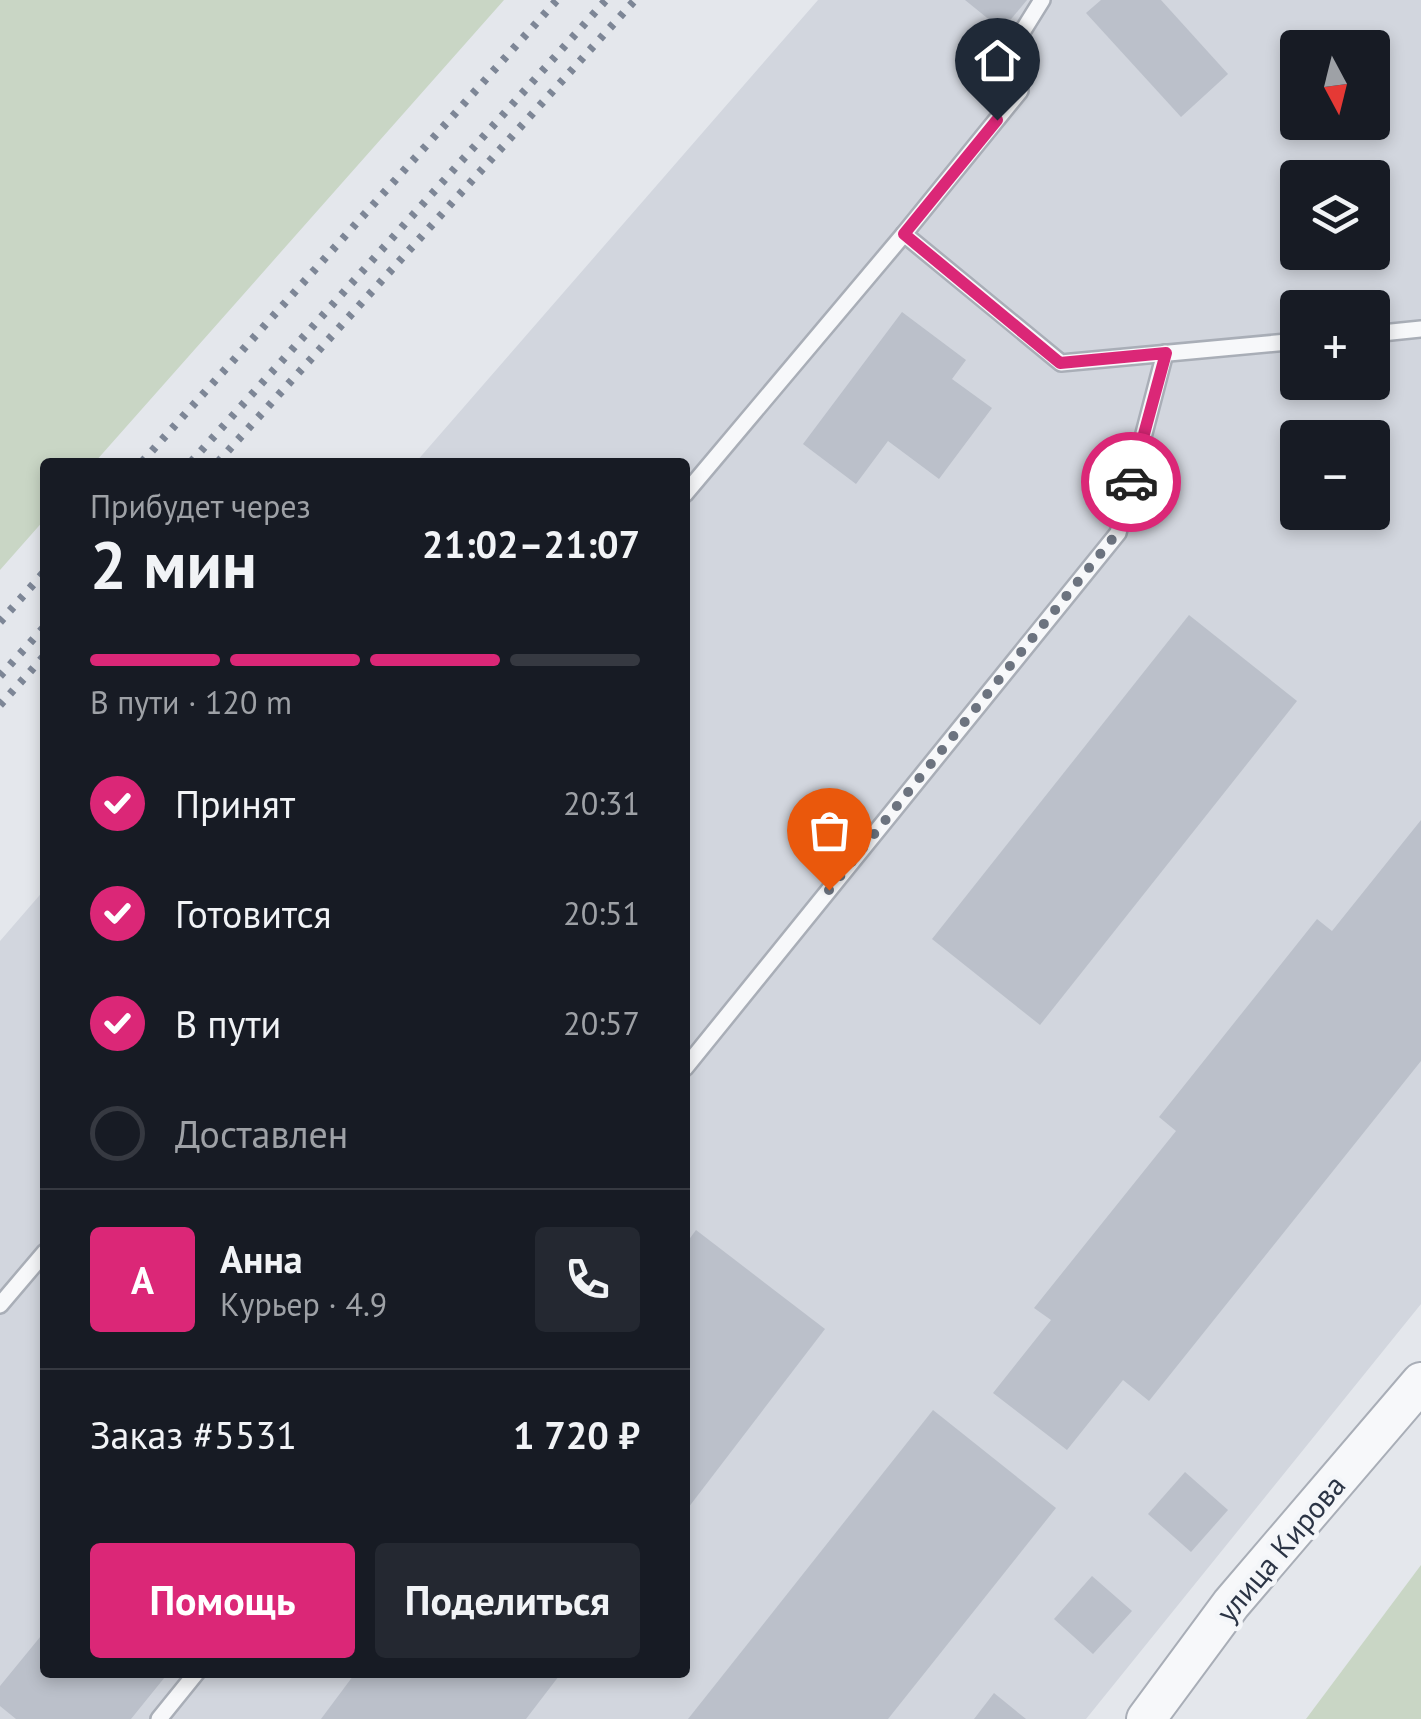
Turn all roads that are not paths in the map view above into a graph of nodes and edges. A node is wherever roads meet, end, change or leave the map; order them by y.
1 (1042, 0) edge
2 (904, 234) junction
3 (1421, 329) edge
4 (1390, 332) edge
5 (1280, 342) edge
6 (1166, 353) junction
7 (690, 488) edge
8 (690, 1062) edge
9 (40, 1258) edge
10 (0, 1305) edge
11 (1421, 1382) edge
12 (191, 1678) edge
13 (159, 1719) edge
14 (1146, 1719) edge

1 - 2 lane
2 - 6 lane
2 - 7 lane
3 - 4 lane
5 - 6 lane
6 - 8 lane
9 - 10 lane
11 - 14 street, улица Кирова
12 - 13 lane

